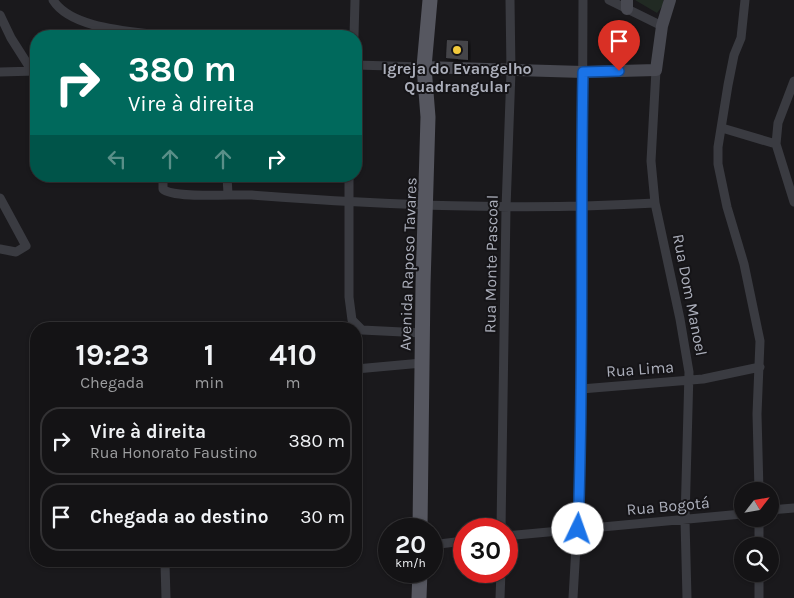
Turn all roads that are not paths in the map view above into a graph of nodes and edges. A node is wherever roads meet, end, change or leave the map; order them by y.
1 (53, 0) edge
2 (355, 0) edge
3 (430, 0) edge
4 (510, 0) edge
5 (583, 0) edge
6 (609, 0) edge
7 (670, 0) edge
8 (745, 0) edge
9 (627, 4) edge
10 (0, 15) edge
11 (662, 26) junction
12 (133, 30) edge
13 (354, 30) edge
14 (30, 65) edge
15 (362, 65) edge
16 (429, 66) junction
17 (656, 70) junction
18 (30, 71) edge
19 (511, 71) junction
20 (0, 72) edge
21 (583, 72) junction
22 (794, 81) edge
23 (722, 128) junction
24 (776, 144) junction
25 (163, 182) edge
26 (227, 182) edge
27 (349, 182) edge
28 (228, 194) junction
29 (0, 198) edge
30 (348, 202) junction
31 (794, 202) edge
32 (655, 203) junction
33 (427, 204) junction
34 (580, 207) junction
35 (506, 208) junction
36 (0, 249) edge
37 (354, 322) edge
38 (362, 330) edge
39 (423, 333) junction
40 (422, 363) junction
41 (760, 367) junction
42 (362, 368) edge
43 (689, 380) junction
44 (581, 389) junction
45 (758, 482) edge
46 (794, 508) edge
47 (779, 509) edge
48 (734, 515) edge
49 (420, 518) edge
50 (501, 518) edge
51 (685, 520) junction
52 (578, 529) junction
53 (518, 535) edge
54 (164, 567) edge
55 (759, 582) edge
56 (420, 583) edge
57 (501, 583) edge
58 (166, 598) edge
59 (419, 598) edge
60 (500, 598) edge
61 (573, 598) edge
62 (687, 598) edge
63 (759, 598) edge

1 - 12 street
2 - 13 street
3 - 16 main road, Avenida Raposo Tavares
4 - 19 street, Rua Monte Pascoal
5 - 21 street
6 - 9 street
7 - 11 street, Rua Dom Manoel
8 - 23 street
9 - 11 street
10 - 14 street
11 - 17 street, Rua Dom Manoel
15 - 16 street
16 - 19 street
16 - 33 main road, Avenida Raposo Tavares
17 - 21 street
17 - 32 street, Rua Dom Manoel
18 - 20 street
19 - 21 street
19 - 35 street, Rua Monte Pascoal
21 - 34 street
22 - 24 street
23 - 24 street
23 - 41 street
24 - 31 street
25 - 28 street
26 - 28 street
27 - 30 street
28 - 30 street
29 - 36 street
30 - 33 street
30 - 37 street
32 - 34 street
32 - 43 street, Rua Dom Manoel
33 - 35 street
33 - 39 main road, Avenida Raposo Tavares
34 - 35 street
34 - 44 street
35 - 50 street, Rua Monte Pascoal
38 - 39 street
39 - 40 main road, Avenida Raposo Tavares
40 - 42 street
40 - 49 main road, Avenida Raposo Tavares
41 - 43 street, Rua Lima
41 - 45 street
43 - 44 street, Rua Lima
43 - 51 street, Rua Dom Manoel
44 - 52 street
46 - 47 street
48 - 51 street, Rua Bogotá
51 - 52 street, Rua Bogotá
51 - 62 street, Rua Dom Manoel
52 - 53 street, Rua Bogotá
52 - 61 street
54 - 58 street
55 - 63 street
56 - 59 main road
57 - 60 street

